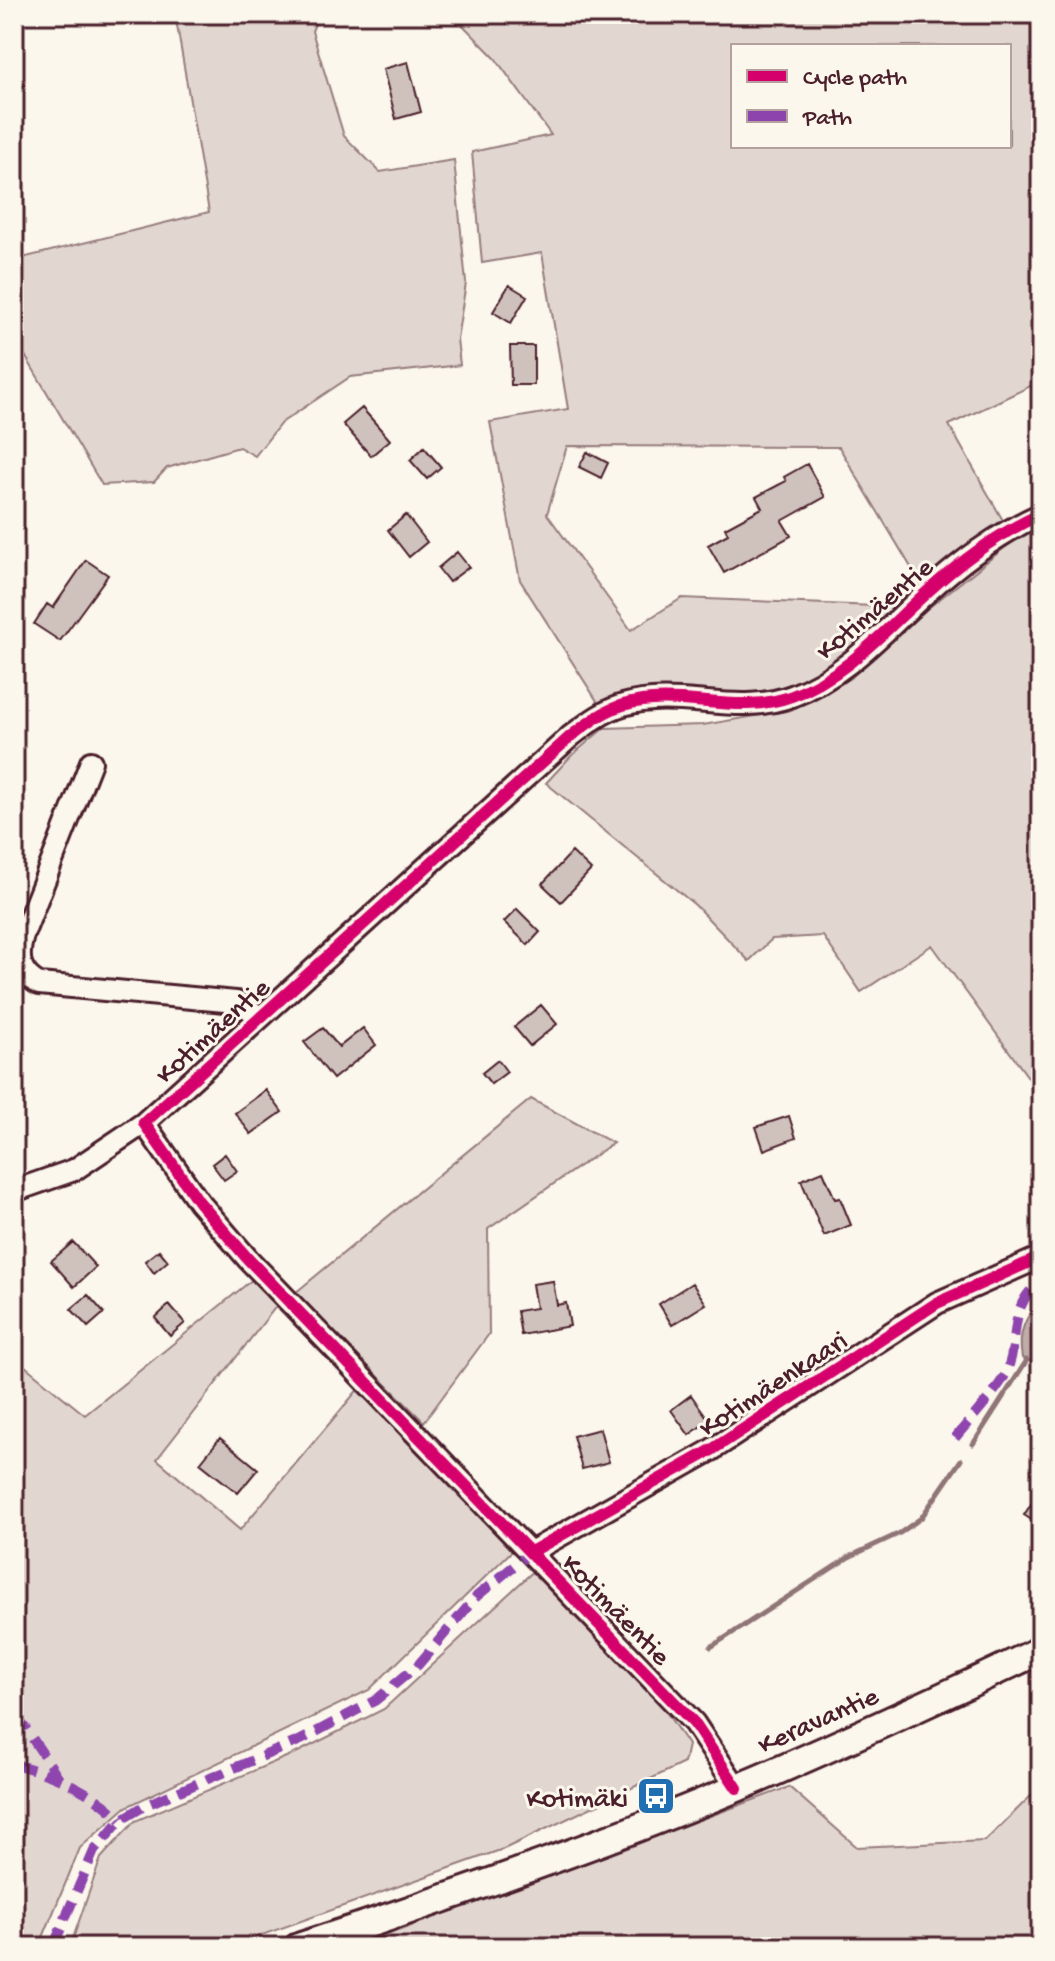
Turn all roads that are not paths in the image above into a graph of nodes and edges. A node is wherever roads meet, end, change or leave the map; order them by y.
1 (1041, 514) edge
2 (91, 762) dead end
3 (259, 1018) junction
4 (144, 1123) junction
5 (14, 1191) edge
6 (1041, 1257) edge
7 (531, 1552) junction
8 (1041, 1650) edge
9 (737, 1788) junction
10 (298, 1947) edge

1 - 3 street, Kotimäentie
2 - 3 street
3 - 4 street, Kotimäentie
4 - 5 street
4 - 7 street, Kotimäentie
6 - 7 street, Kotimäenkaari
7 - 9 street, Kotimäentie
8 - 9 main road, Keravantie
9 - 10 main road, Keravantie

